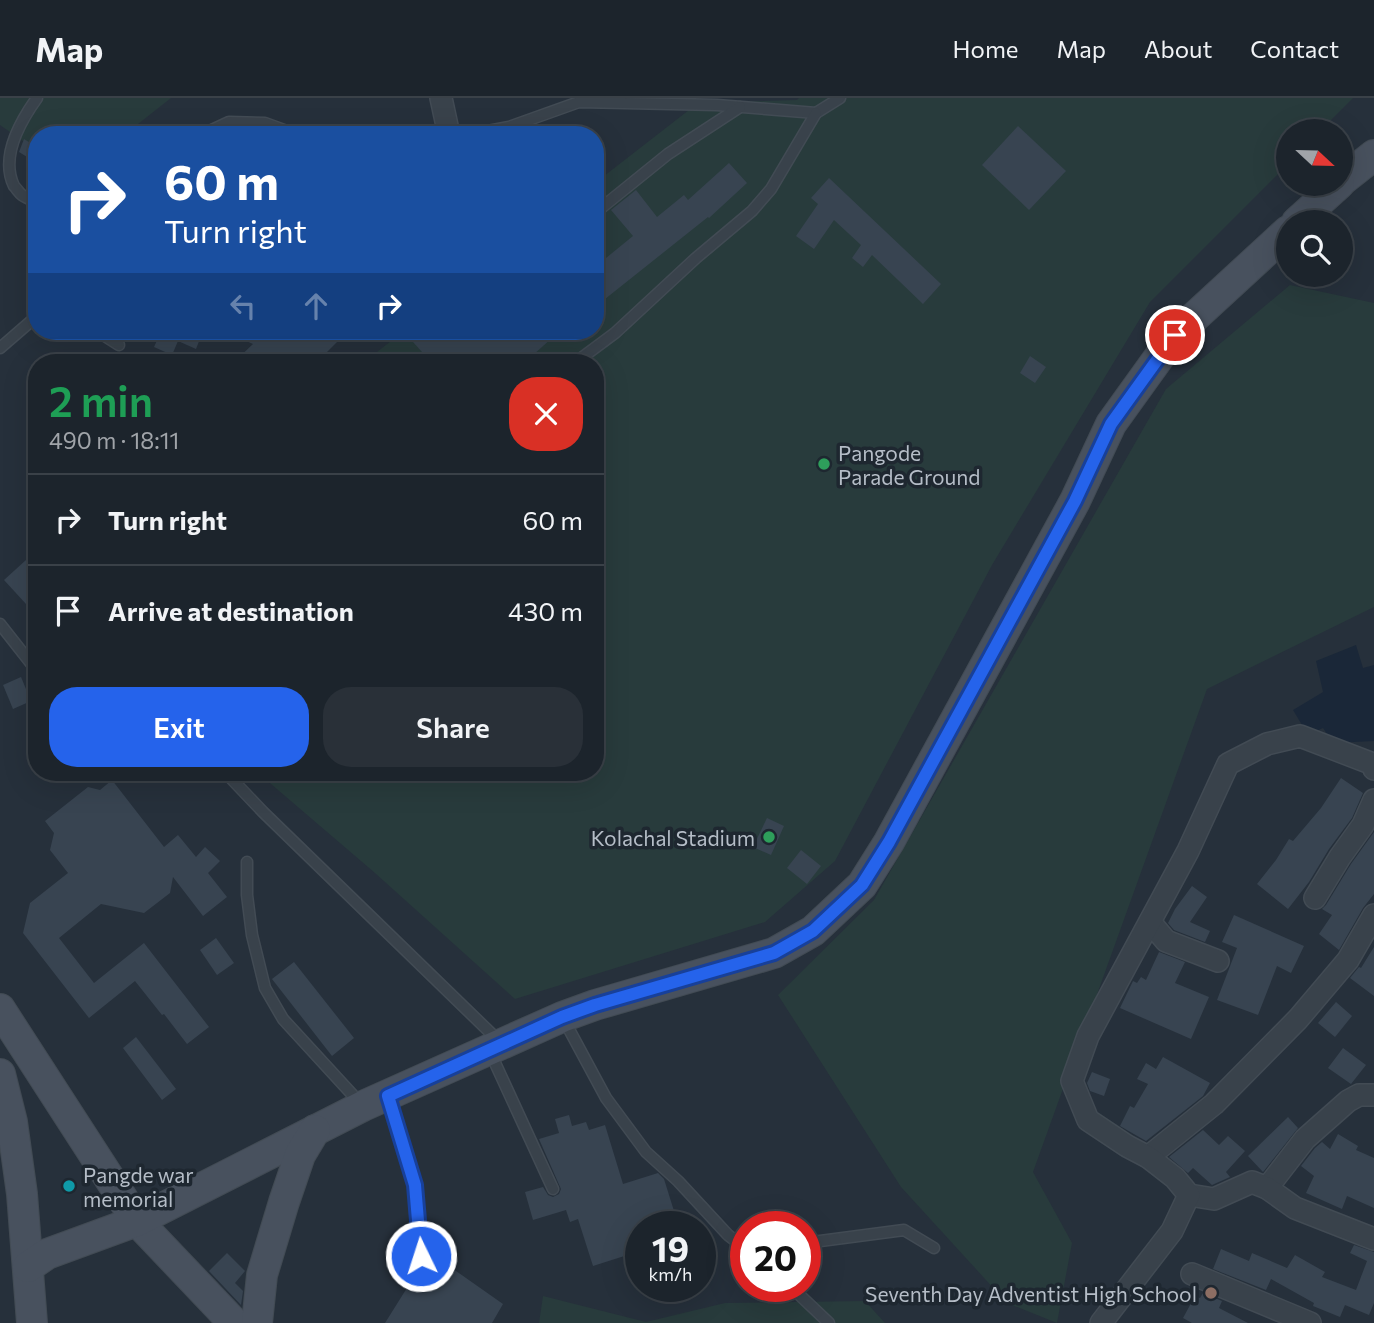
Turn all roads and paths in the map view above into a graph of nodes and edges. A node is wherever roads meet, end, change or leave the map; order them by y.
1 (37, 98) edge
2 (441, 98) edge
3 (841, 98) edge
4 (578, 100) edge
5 (682, 102) edge
6 (740, 107) junction
7 (816, 113) junction
8 (220, 126) edge
9 (273, 126) edge
10 (447, 126) edge
11 (512, 126) edge
12 (1374, 155) edge
13 (1353, 172) edge
14 (1326, 196) edge
15 (28, 198) edge
16 (604, 206) edge
17 (1310, 210) edge
18 (1276, 242) edge
19 (28, 324) edge
20 (111, 340) edge
21 (119, 345) dead end
22 (0, 348) edge
23 (587, 354) edge
24 (0, 624) edge
25 (28, 660) edge
26 (1374, 765) edge
27 (234, 781) edge
28 (1374, 800) edge
29 (247, 862) dead end
30 (1315, 898) dead end
31 (1374, 915) edge
32 (1150, 922) junction
33 (1218, 961) dead end
34 (0, 1009) edge
35 (562, 1017) junction
36 (495, 1047) junction
37 (0, 1074) edge
38 (1374, 1095) edge
39 (375, 1101) junction
40 (315, 1130) junction
41 (1148, 1157) junction
42 (1267, 1188) junction
43 (553, 1189) dead end
44 (1189, 1195) junction
45 (137, 1221) junction
46 (730, 1237) edge
47 (1374, 1239) edge
48 (821, 1241) edge
49 (934, 1248) dead end
50 (421, 1256) dead end
51 (28, 1267) junction
52 (1192, 1274) dead end
53 (807, 1302) edge
54 (32, 1323) edge
55 (234, 1323) edge
56 (257, 1323) edge
57 (829, 1323) edge
58 (1101, 1323) edge
59 (1310, 1323) edge

1 - 15 lane
2 - 10 street
3 - 7 lane
4 - 5 lane
4 - 11 lane
5 - 6 lane
6 - 7 lane
6 - 16 lane
7 - 23 lane
8 - 9 lane
12 - 13 main road
14 - 17 main road
18 - 35 main road
19 - 22 lane
20 - 21 lane
24 - 25 lane
26 - 32 street
27 - 36 lane
28 - 30 street
29 - 39 lane
31 - 41 street
32 - 33 street
32 - 41 street
34 - 45 main road
35 - 36 main road
35 - 46 lane
36 - 39 main road
36 - 43 lane
37 - 51 main road
38 - 42 street
39 - 40 main road
39 - 50 lane
40 - 45 main road
40 - 56 main road
41 - 44 street
42 - 44 street
42 - 47 street
44 - 58 street
45 - 51 main road
45 - 55 main road
48 - 49 lane
51 - 54 main road
52 - 59 street
53 - 57 lane

